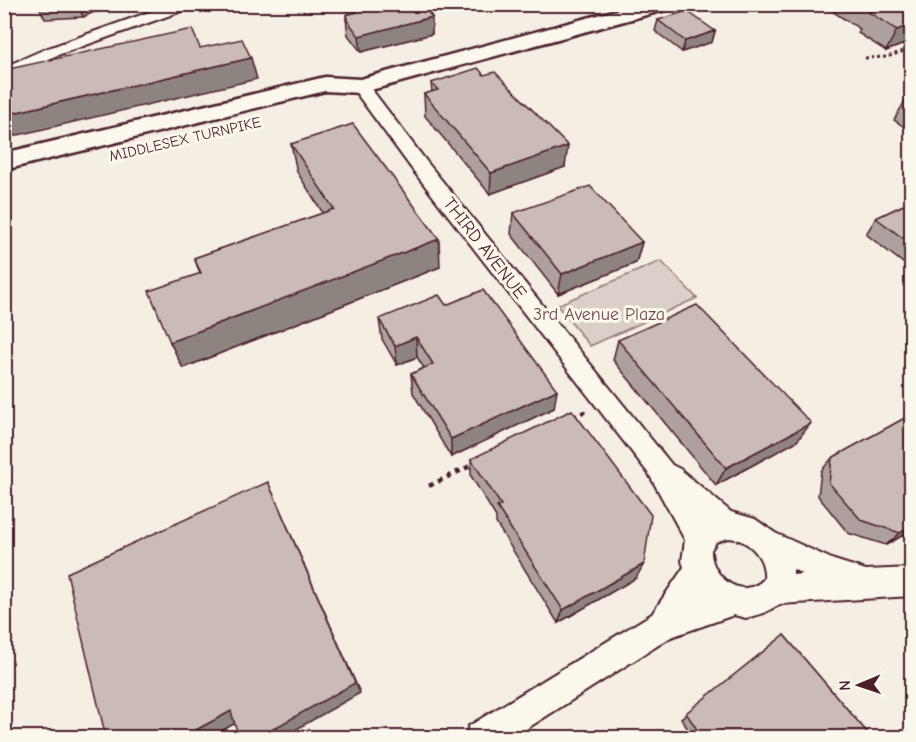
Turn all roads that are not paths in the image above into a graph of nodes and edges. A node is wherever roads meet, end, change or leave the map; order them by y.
1 (188, 4) edge
2 (665, 4) edge
3 (4, 74) edge
4 (360, 86) junction
5 (184, 129) junction
6 (4, 162) edge
7 (4, 182) edge
8 (658, 466) junction
9 (726, 525) junction
10 (700, 539) junction
11 (767, 543) junction
12 (699, 570) junction
13 (912, 582) edge
14 (870, 585) junction
15 (774, 590) junction
16 (734, 601) junction
17 (663, 625) junction
18 (482, 738) edge

1 - 3 street
2 - 4 main road, MIDDLESEX TURNPIKE
4 - 5 main road, MIDDLESEX TURNPIKE
4 - 8 street, THIRD AVENUE
5 - 6 main road, MIDDLESEX TURNPIKE
5 - 7 main road, MIDDLESEX TURNPIKE
8 - 9 street, THIRD AVENUE
8 - 10 street, THIRD AVENUE
9 - 10 street
9 - 11 street
10 - 12 street
11 - 14 street
11 - 15 street
12 - 16 street
12 - 17 street
13 - 14 street
14 - 15 street
15 - 16 street
16 - 17 street
17 - 18 street

